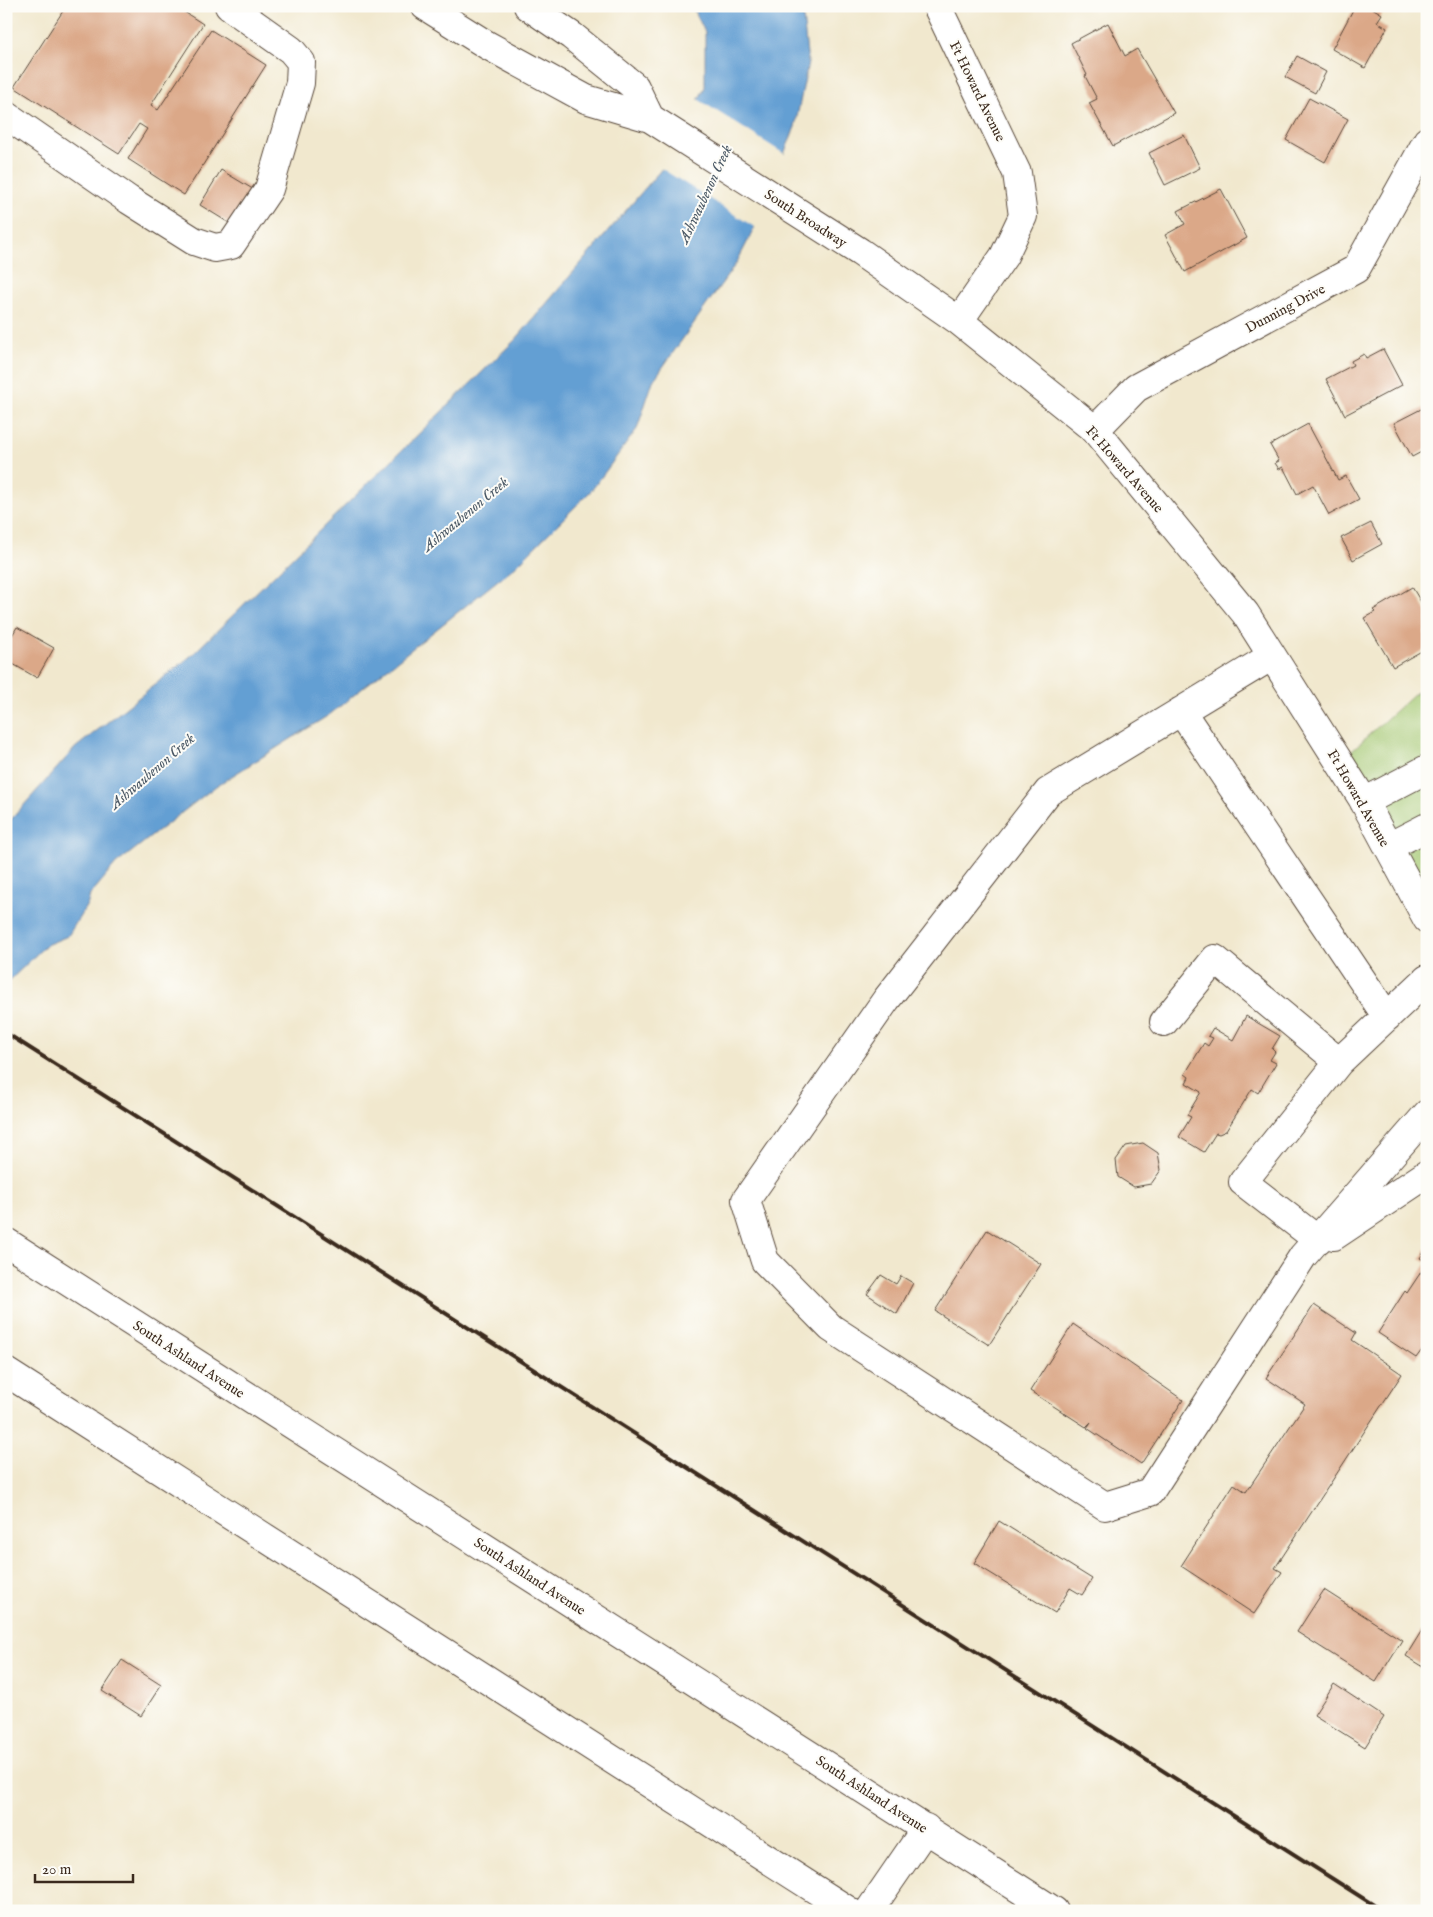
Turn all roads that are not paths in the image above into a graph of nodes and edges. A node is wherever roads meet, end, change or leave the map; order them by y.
1 (229, 6) edge
2 (425, 6) edge
3 (528, 6) edge
4 (937, 6) edge
5 (6, 115) edge
6 (650, 118) junction
7 (1427, 141) edge
8 (959, 321) junction
9 (1095, 430) junction
10 (1272, 656) junction
11 (1181, 711) junction
12 (1427, 769) edge
13 (1364, 802) junction
14 (1427, 827) edge
15 (1388, 847) junction
16 (1427, 919) edge
17 (1427, 979) edge
18 (1386, 1017) junction
19 (1164, 1022) dead end
20 (1339, 1062) junction
21 (1427, 1114) edge
22 (1427, 1174) edge
23 (6, 1242) edge
24 (1311, 1248) junction
25 (6, 1372) edge
26 (926, 1828) junction
27 (849, 1911) edge
28 (869, 1911) edge
29 (1054, 1911) edge

1 - 5 street
2 - 6 street, South Broadway
3 - 6 street
4 - 8 street, Ft Howard Avenue
6 - 8 street, South Broadway
7 - 9 street, Dunning Drive
8 - 9 street, Ft Howard Avenue
9 - 10 street, Ft Howard Avenue
10 - 11 street
10 - 13 street, Ft Howard Avenue
11 - 18 street
11 - 24 street
12 - 13 street
13 - 15 street, Ft Howard Avenue
14 - 15 street
15 - 16 street, Ft Howard Avenue
17 - 18 street
18 - 20 street
19 - 20 street
20 - 24 street
21 - 24 street
22 - 24 street
23 - 26 street, South Ashland Avenue
25 - 27 street
26 - 28 street
26 - 29 street, South Ashland Avenue

